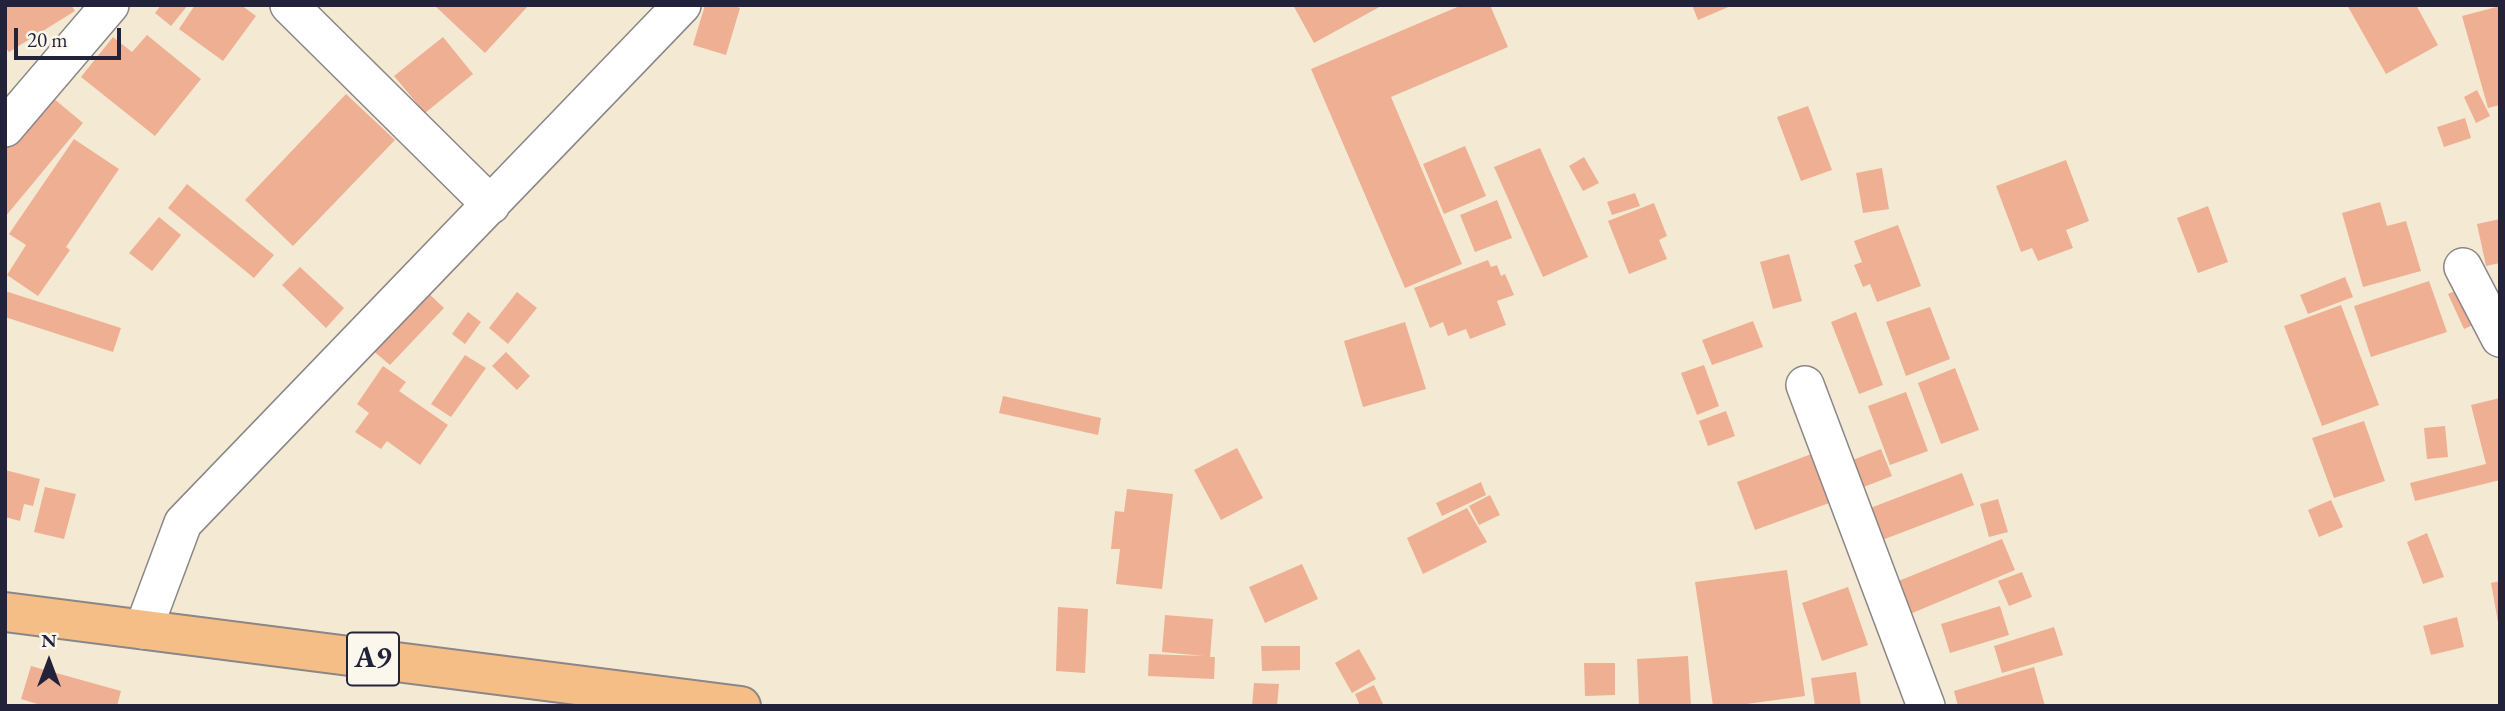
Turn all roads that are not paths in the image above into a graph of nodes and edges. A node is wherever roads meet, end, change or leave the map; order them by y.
1 (110, 5) edge
2 (289, 5) edge
3 (682, 5) edge
4 (5, 128) edge
5 (491, 205) junction
6 (2463, 267) dead end
7 (2500, 338) edge
8 (1805, 385) dead end
9 (5, 612) edge
10 (143, 630) junction
11 (741, 706) edge
12 (1926, 706) edge

1 - 4 street
2 - 5 street
3 - 5 street
5 - 10 street
6 - 7 street
8 - 12 street
9 - 10 main road, A9
10 - 11 main road, A9

